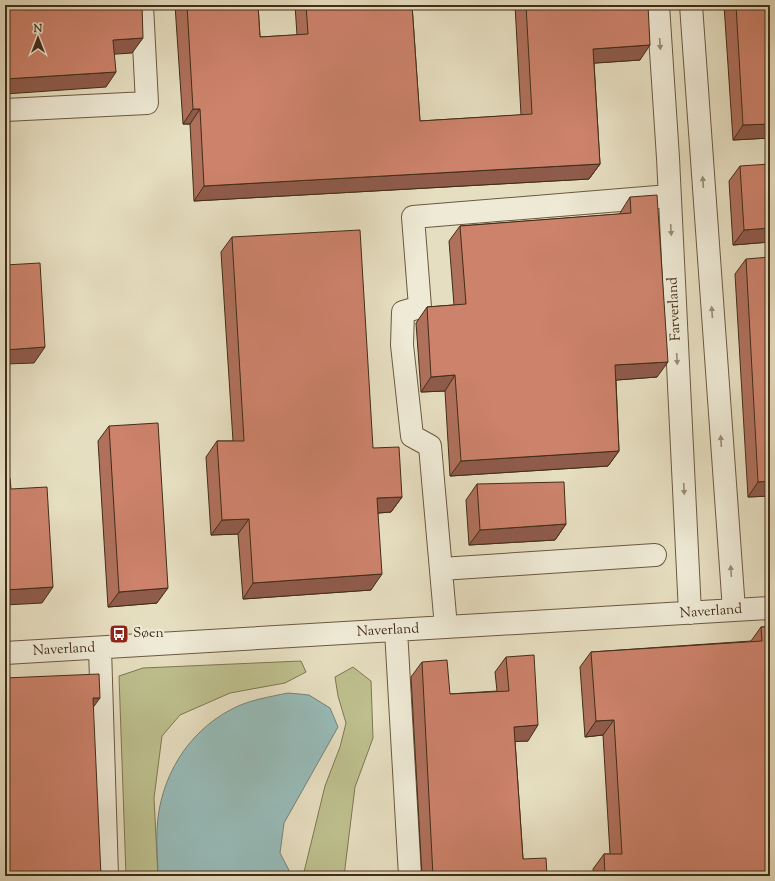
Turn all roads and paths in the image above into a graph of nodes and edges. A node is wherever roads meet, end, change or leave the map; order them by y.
1 (142, 5) edge
2 (658, 5) edge
3 (691, 5) edge
4 (5, 110) edge
5 (702, 155) junction
6 (668, 158) junction
7 (669, 196) junction
8 (655, 555) dead end
9 (441, 568) junction
10 (770, 608) edge
11 (734, 610) junction
12 (690, 613) junction
13 (446, 628) junction
14 (396, 630) junction
15 (100, 648) junction
16 (5, 653) edge
17 (107, 876) edge
18 (410, 876) edge

1 - 4 street
2 -> 6 street, Farverland
3 - 5 street
5 - 6 street
11 -> 5 street
6 - 7 street, Farverland
7 - 9 street
7 -> 12 street, Farverland
8 - 9 street
9 - 13 street
10 - 11 street, Naverland
11 - 12 street, Naverland
12 - 13 street, Naverland
13 - 14 street, Naverland
14 - 15 street, Naverland
14 - 18 street
15 - 16 street, Naverland
15 - 17 street

